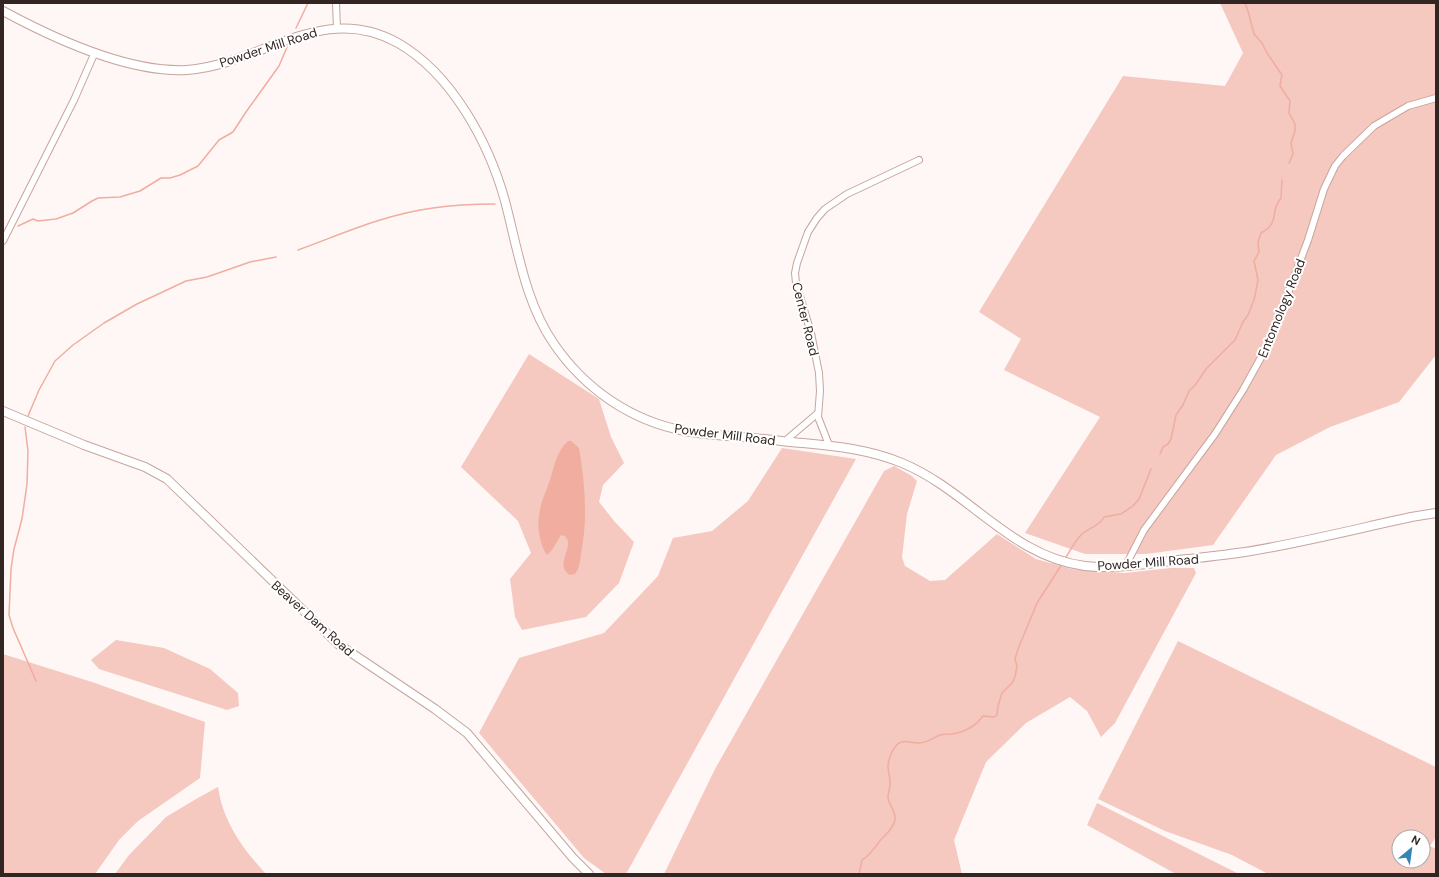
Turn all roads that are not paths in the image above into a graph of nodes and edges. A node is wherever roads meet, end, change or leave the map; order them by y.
1 (336, 3) edge
2 (3, 11) edge
3 (337, 29) junction
4 (95, 52) junction
5 (1436, 98) edge
6 (920, 160) dead end
7 (3, 241) edge
8 (3, 411) edge
9 (818, 413) junction
10 (785, 441) junction
11 (829, 445) junction
12 (1436, 513) edge
13 (1126, 565) junction
14 (589, 874) edge

1 - 3 street
2 - 4 main road, Powder Mill Road
3 - 4 main road, Powder Mill Road
3 - 10 main road, Powder Mill Road
4 - 7 street
5 - 13 street, Entomology Road
6 - 9 street, Center Road
8 - 14 main road, Beaver Dam Road
9 - 10 street
9 - 11 street, Center Road
10 - 11 main road, Powder Mill Road
11 - 13 main road, Powder Mill Road
12 - 13 main road, Powder Mill Road

